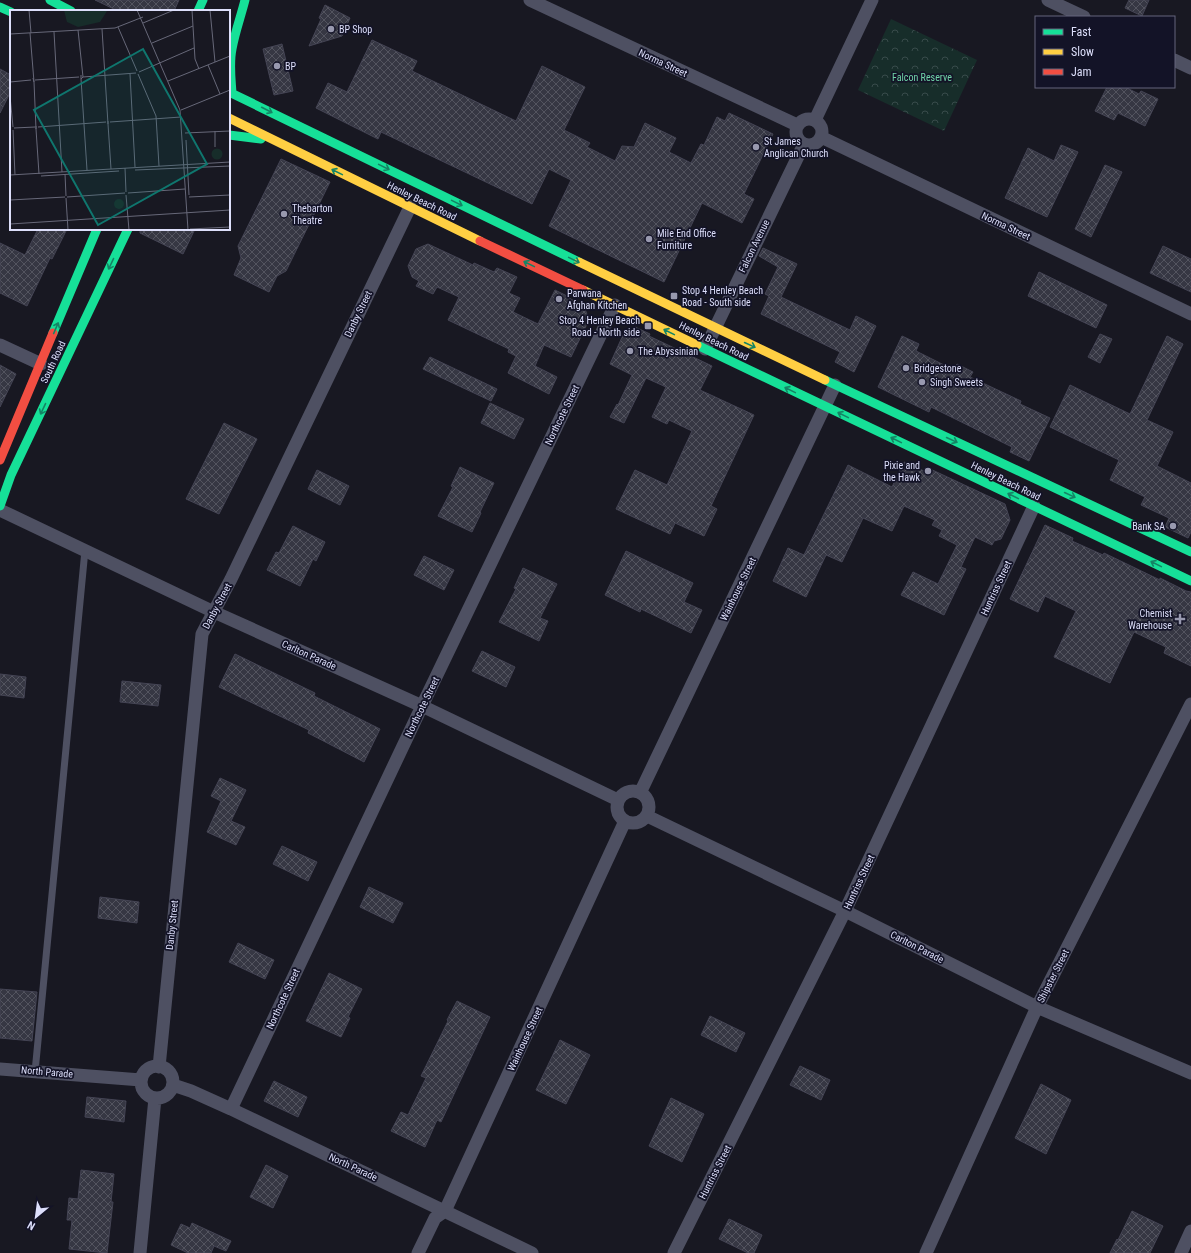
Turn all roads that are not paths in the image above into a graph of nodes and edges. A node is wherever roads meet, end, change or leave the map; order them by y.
1 (50, 0) edge
2 (203, 0) edge
3 (245, 0) edge
4 (530, 0) edge
5 (872, 0) edge
6 (1048, 0) edge
7 (0, 7) edge
8 (69, 10) edge
9 (198, 10) edge
10 (10, 12) edge
11 (1082, 16) edge
12 (1175, 60) edge
13 (1191, 68) edge
14 (230, 92) edge
15 (230, 118) edge
16 (815, 120) junction
17 (797, 125) junction
18 (230, 135) edge
19 (821, 137) junction
20 (276, 141) junction
21 (804, 144) junction
22 (410, 208) junction
23 (97, 230) edge
24 (127, 230) edge
25 (615, 305) junction
26 (1191, 314) edge
27 (715, 328) junction
28 (0, 345) edge
29 (705, 348) junction
30 (50, 369) junction
31 (836, 385) junction
32 (826, 406) junction
33 (0, 460) edge
34 (0, 506) edge
35 (1034, 506) junction
36 (0, 510) edge
37 (85, 550) junction
38 (1191, 552) edge
39 (1191, 581) edge
40 (214, 612) junction
41 (1191, 704) edge
42 (422, 706) junction
43 (640, 792) junction
44 (618, 800) junction
45 (647, 816) junction
46 (625, 821) junction
47 (845, 911) junction
48 (1037, 1007) junction
49 (159, 1067) junction
50 (0, 1069) edge
51 (35, 1072) junction
52 (1191, 1073) edge
53 (141, 1080) junction
54 (173, 1085) junction
55 (155, 1098) junction
56 (230, 1109) junction
57 (445, 1211) junction
58 (1191, 1232) edge
59 (140, 1253) edge
60 (418, 1253) edge
61 (532, 1253) edge
62 (674, 1253) edge
63 (926, 1253) edge
64 (1181, 1253) edge

1 - 8 main road
2 - 9 main road
3 - 14 main road
4 - 17 street, Norma Street
5 - 16 street
6 - 11 street
7 - 10 main road
12 - 13 street
14 -> 27 main road, Henley Beach Road
15 - 20 main road, Henley Beach Road
16 - 17 street
16 - 19 street
17 - 21 street
18 - 20 main road
19 - 21 street
19 - 26 street, Norma Street
22 -> 20 main road, Henley Beach Road
21 - 27 street, Falcon Avenue
25 -> 22 main road, Henley Beach Road
22 - 40 street, Danby Street
30 -> 23 main road, South Road
24 -> 30 main road, South Road
29 -> 25 main road, Henley Beach Road
25 - 42 street, Northcote Street
27 - 29 street, Falcon Avenue
27 -> 31 main road, Henley Beach Road
28 - 30 street
32 -> 29 main road, Henley Beach Road
30 - 33 main road, South Road
30 -> 34 main road, South Road
31 - 32 street, Wainhouse Street
31 -> 38 main road, Henley Beach Road
35 -> 32 main road, Henley Beach Road
32 - 43 street, Wainhouse Street
39 -> 35 main road, Henley Beach Road
35 - 47 street, Huntriss Street
36 - 37 street, Carlton Parade
37 - 40 street, Carlton Parade
37 - 51 lane
40 - 42 street, Carlton Parade
40 - 49 street, Danby Street
41 - 48 street, Shipster Street
42 - 44 street, Carlton Parade
42 - 56 street, Northcote Street
43 - 44 street
43 - 45 street
44 - 46 street
45 - 46 street
45 - 47 street, Carlton Parade
46 - 57 street, Wainhouse Street
47 - 48 street, Carlton Parade
47 - 62 street, Huntriss Street
48 - 52 street, Carlton Parade
48 - 63 street, Shipster Street
49 - 53 street
49 - 54 street
50 - 51 street, North Parade
51 - 53 street, North Parade
53 - 55 street
54 - 55 street
54 - 56 street, North Parade
55 - 59 street
56 - 57 street, North Parade
57 - 60 street, Wainhouse Street
57 - 61 street, North Parade
58 - 64 street

